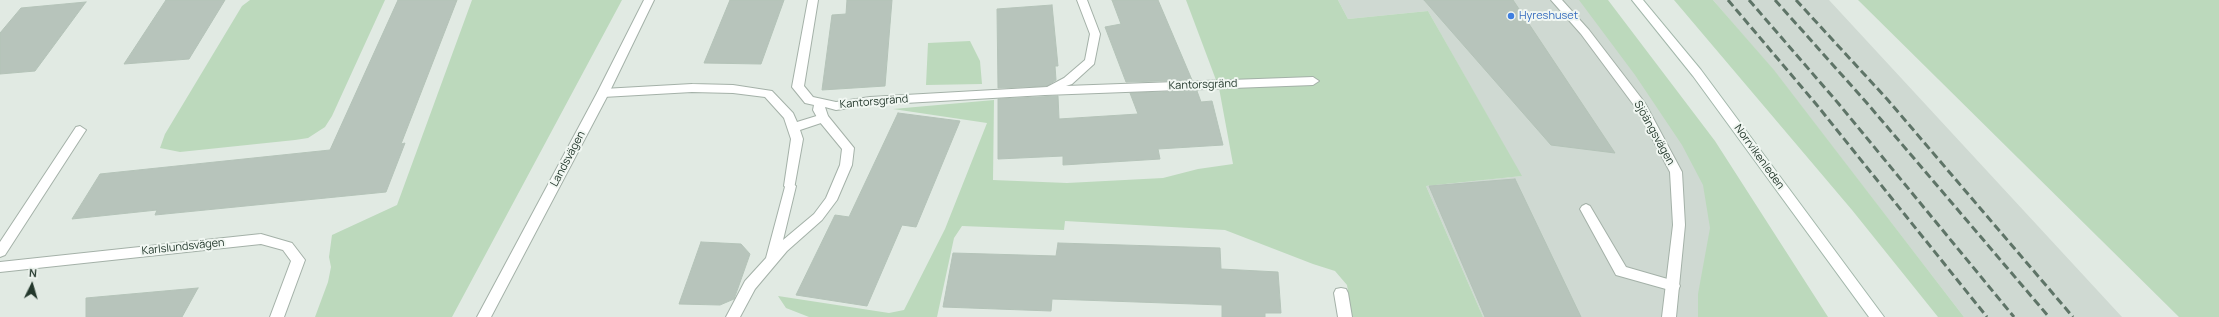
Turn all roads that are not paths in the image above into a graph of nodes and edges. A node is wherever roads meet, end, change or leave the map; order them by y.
1 (649, 0) edge
2 (813, 0) edge
3 (1082, 0) edge
4 (1556, 0) edge
5 (1637, 0) edge
6 (1313, 81) dead end
7 (1045, 91) junction
8 (603, 93) junction
9 (820, 102) junction
10 (824, 118) junction
11 (793, 128) junction
12 (80, 130) dead end
13 (1586, 209) dead end
14 (0, 252) edge
15 (771, 261) junction
16 (0, 267) edge
17 (1673, 286) junction
18 (1342, 293) dead end
19 (736, 316) edge
20 (277, 317) edge
21 (484, 317) edge
22 (1345, 317) edge
23 (1669, 317) edge
24 (1877, 317) edge

1 - 8 street, Landsvägen
2 - 9 street, Kantorsgränd
3 - 7 street, Kantorsgränd
4 - 17 street, Sjöängsvägen
5 - 24 street, Norrvikenleden
6 - 7 street, Kantorsgränd
7 - 9 street, Kantorsgränd
8 - 11 street
8 - 21 street, Landsvägen
9 - 10 street
10 - 11 street
10 - 15 street
11 - 15 street
12 - 14 street
13 - 17 street
15 - 19 street
16 - 20 street, Karlslundsvägen
17 - 23 street, Sjöängsvägen
18 - 22 street

